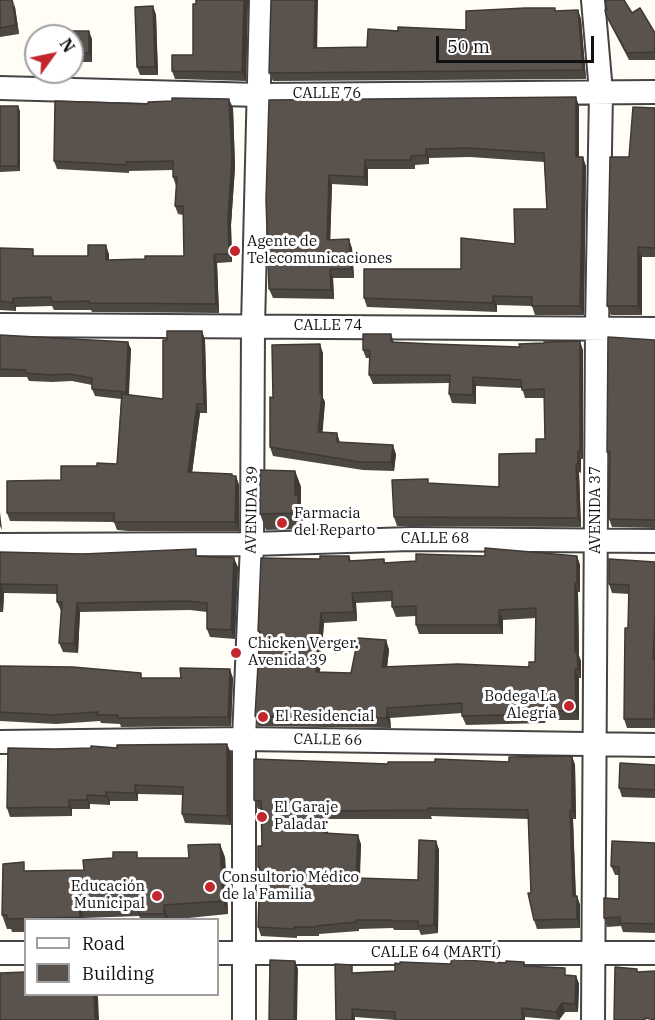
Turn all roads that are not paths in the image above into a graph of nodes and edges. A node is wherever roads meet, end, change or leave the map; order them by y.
1 (261, 0) edge
2 (593, 0) edge
3 (0, 88) edge
4 (601, 92) junction
5 (655, 92) edge
6 (260, 94) junction
7 (0, 325) edge
8 (253, 326) junction
9 (597, 328) junction
10 (655, 329) edge
11 (596, 539) junction
12 (655, 541) edge
13 (252, 544) junction
14 (0, 545) edge
15 (244, 739) junction
16 (0, 742) edge
17 (595, 744) junction
18 (655, 745) edge
19 (0, 952) edge
20 (24, 952) edge
21 (219, 953) edge
22 (243, 953) junction
23 (593, 953) junction
24 (655, 953) edge
25 (244, 1020) edge
26 (594, 1020) edge

1 - 6 street, AVENIDA 39
2 - 4 street, AVENIDA 37
3 - 6 street, CALLE 76
4 - 5 street, CALLE 76
4 - 6 street, CALLE 76
4 - 9 street, AVENIDA 37
6 - 8 street, AVENIDA 39
7 - 8 street, CALLE 74
8 - 9 street, CALLE 74
8 - 13 street, AVENIDA 39
9 - 10 street, CALLE 74
9 - 11 street, AVENIDA 37
11 - 12 street, CALLE 68
11 - 13 street, CALLE 68
11 - 17 street, AVENIDA 37
13 - 14 street, CALLE 68
13 - 15 street, AVENIDA 39
15 - 16 street, CALLE 66
15 - 17 street, CALLE 66
15 - 22 street, AVENIDA 39
17 - 18 street, CALLE 66
17 - 23 street, AVENIDA 37
19 - 20 street
21 - 22 street, CALLE 64 (MARTÍ)
22 - 23 street, CALLE 64 (MARTÍ)
22 - 25 street, AVENIDA 39
23 - 24 street, CALLE 64 (MARTÍ)
23 - 26 street, AVENIDA 37

